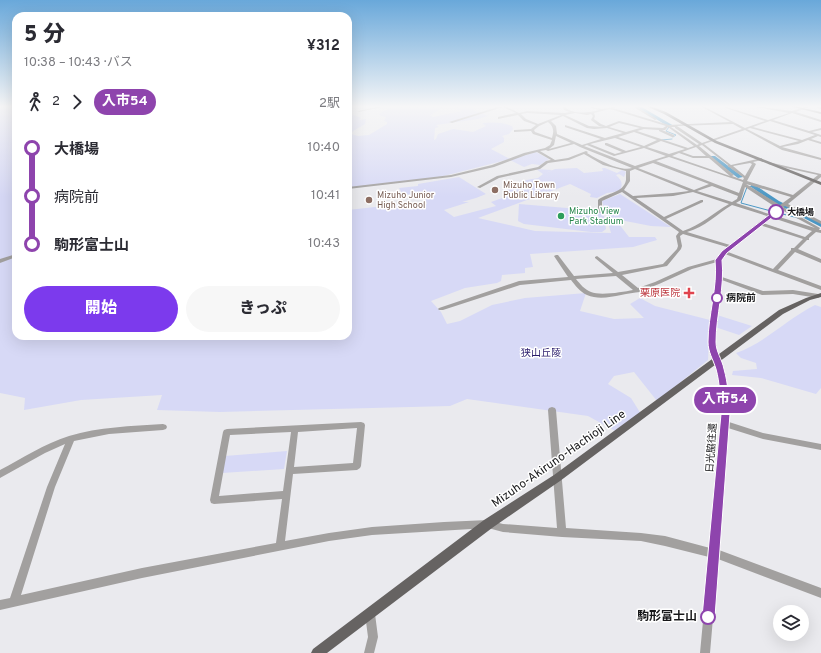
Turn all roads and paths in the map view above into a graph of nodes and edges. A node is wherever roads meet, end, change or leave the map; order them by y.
1 (543, 136) edge
2 (554, 136) edge
3 (561, 136) edge
4 (597, 136) edge
5 (650, 136) edge
6 (683, 136) edge
7 (691, 136) edge
8 (707, 136) edge
9 (723, 136) edge
10 (759, 136) edge
11 (786, 136) edge
12 (816, 136) edge
13 (616, 137) joint
14 (567, 139) junction
15 (605, 139) junction
16 (808, 139) junction
17 (553, 140) junction
18 (660, 140) junction
19 (713, 140) junction
20 (803, 141) junction
21 (576, 143) junction
22 (821, 143) edge
23 (587, 144) junction
24 (606, 144) dead end
25 (702, 144) junction
26 (581, 146) junction
27 (644, 146) junction
28 (696, 146) junction
29 (779, 147) junction
30 (688, 149) junction
31 (546, 150) dead end
32 (592, 150) junction
33 (537, 151) junction
34 (626, 152) junction
35 (679, 152) junction
36 (584, 153) junction
37 (616, 155) junction
38 (670, 156) junction
39 (608, 157) junction
40 (710, 157) junction
41 (761, 159) junction
42 (821, 159) edge
43 (553, 160) junction
44 (652, 162) junction
45 (751, 162) junction
46 (769, 163) junction
47 (730, 166) junction
48 (703, 167) junction
49 (722, 167) junction
50 (634, 168) junction
51 (628, 170) junction
52 (821, 175) edge
53 (735, 178) junction
54 (745, 181) junction
55 (813, 181) junction
56 (713, 184) junction
57 (821, 184) edge
58 (479, 187) dead end
59 (352, 188) edge
60 (622, 190) junction
61 (696, 192) junction
62 (740, 195) junction
63 (793, 196) junction
64 (632, 198) junction
65 (702, 201) dead end
66 (732, 203) junction
67 (783, 206) junction
68 (600, 212) dead end
69 (771, 216) junction
70 (662, 219) junction
71 (761, 224) junction
72 (819, 228) edge
73 (682, 232) junction
74 (807, 239) junction
75 (732, 246) junction
76 (793, 249) junction
77 (724, 252) junction
78 (12, 256) edge
79 (556, 256) dead end
80 (597, 257) dead end
81 (719, 260) junction
82 (0, 261) edge
83 (821, 261) edge
84 (775, 270) junction
85 (617, 274) junction
86 (720, 278) junction
87 (573, 279) junction
88 (638, 291) junction
89 (820, 293) edge
90 (441, 309) dead end
91 (716, 360) junction
92 (552, 410) dead end
93 (725, 424) junction
94 (163, 427) dead end
95 (295, 429) junction
96 (71, 439) junction
97 (821, 447) edge
98 (290, 471) junction
99 (0, 474) edge
100 (557, 478) junction
101 (287, 495) junction
102 (488, 524) junction
103 (562, 533) junction
104 (280, 546) junction
105 (713, 553) junction
106 (821, 592) edge
107 (14, 601) junction
108 (0, 604) edge
109 (370, 614) junction
110 (317, 653) edge
111 (369, 653) edge
112 (705, 653) edge

1 - 17 street
2 - 17 street
3 - 14 street
4 - 15 street
5 - 18 street
6 - 28 street
7 - 25 street
8 - 19 main road
9 - 19 street
10 - 29 street
11 - 20 street
12 - 16 street
13 - 15 street
13 - 27 street
14 - 17 street
14 - 21 street
14 - 23 street
15 - 23 street
16 - 20 street
16 - 22 street
17 - 33 street
18 - 27 street
18 - 30 street
19 - 25 street
19 - 41 main road
20 - 29 street
21 - 26 street
21 - 31 street
23 - 26 street
23 - 37 street
24 - 34 street
25 - 28 street
25 - 47 street
26 - 32 street
27 - 34 street
27 - 38 street
28 - 30 street
28 - 40 street
29 - 42 street
30 - 35 street
32 - 36 street
32 - 39 street
33 - 43 street
33 - 59 street
34 - 37 street
35 - 38 street
35 - 40 street
36 - 43 street
36 - 51 street
37 - 39 street
38 - 44 street
38 - 48 street
39 - 50 street
40 - 49 street
41 - 45 street
41 - 46 main road
43 - 58 street
44 - 50 street
44 - 56 street
45 - 47 street
45 - 54 street
46 - 52 street
46 - 55 main road
47 - 49 street
47 - 54 street
48 - 49 street
48 - 53 street
49 - 53 street
50 - 51 street
50 - 61 street
51 - 60 street
52 - 55 street
53 - 54 street
54 - 62 street
54 - 63 street
54 - 67 street
55 - 57 main road
55 - 63 street
56 - 61 street
56 - 62 street
60 - 64 street
60 - 68 street
61 - 64 street
61 - 66 street
62 - 66 street
63 - 67 street
64 - 70 street
65 - 70 street
66 - 69 street
66 - 73 street
67 - 69 street
67 - 72 street
69 - 71 street
69 - 72 street
70 - 73 street
71 - 74 street
71 - 75 street
72 - 74 street
73 - 75 street
73 - 85 street
74 - 76 street
75 - 77 street
76 - 83 street
76 - 84 street
77 - 81 street
77 - 84 street
78 - 82 street
79 - 87 street
80 - 85 street
81 - 86 street, 日光脇往還
81 - 88 street
84 - 89 street
85 - 87 street
85 - 88 street
86 - 89 street
86 - 91 street, 日光脇往還
87 - 88 street
87 - 90 street
89 - 91 main road, Mizuho-Akiruno-Hachioji Line
91 - 93 street, 日光脇往還
91 - 100 main road, Mizuho-Akiruno-Hachioji Line
92 - 100 street
93 - 97 street
93 - 105 street, 日光脇往還
94 - 96 street
95 - 98 street
95 - 98 street
95 - 101 street
96 - 99 street
96 - 107 street
98 - 101 street
100 - 102 main road, Mizuho-Akiruno-Hachioji Line
100 - 103 street
101 - 104 street
102 - 103 street
102 - 104 street
102 - 109 main road, Mizuho-Akiruno-Hachioji Line
103 - 105 street
104 - 107 street
105 - 106 street
105 - 112 street, 日光脇往還
107 - 108 street
109 - 110 main road, Mizuho-Akiruno-Hachioji Line
109 - 111 street

